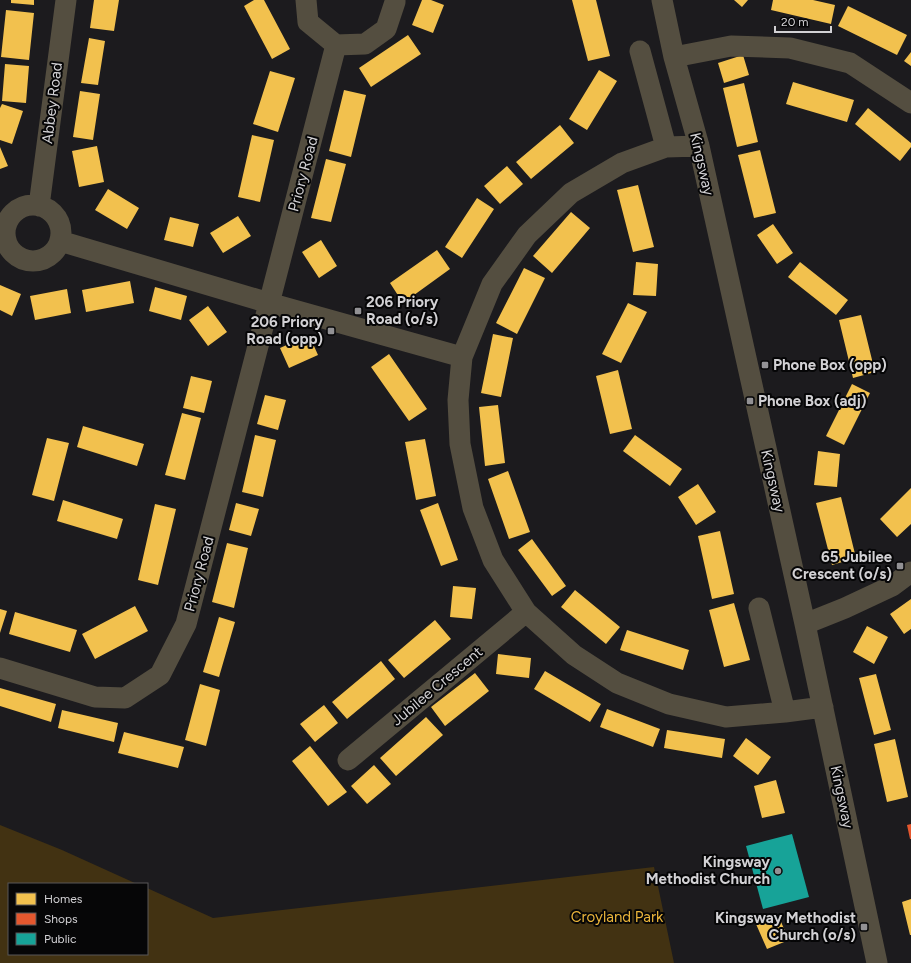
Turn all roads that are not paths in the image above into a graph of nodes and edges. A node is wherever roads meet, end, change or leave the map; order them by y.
1 (66, 0) edge
2 (306, 0) edge
3 (395, 0) edge
4 (662, 0) edge
5 (336, 46) junction
6 (640, 51) dead end
7 (674, 57) junction
8 (911, 103) edge
9 (699, 146) junction
10 (666, 147) junction
11 (39, 206) junction
12 (3, 227) edge
13 (60, 241) junction
14 (269, 303) junction
15 (462, 357) junction
16 (911, 572) edge
17 (759, 608) dead end
18 (526, 612) junction
19 (805, 624) junction
20 (0, 668) edge
21 (823, 707) junction
22 (785, 712) junction
23 (348, 760) dead end
24 (877, 963) edge

1 - 11 street, Abbey Road
2 - 5 street
3 - 5 street
4 - 7 street, Kingsway
5 - 14 street, Priory Road
6 - 10 street
7 - 8 street
7 - 9 street, Kingsway
9 - 10 street
9 - 19 street, Kingsway
10 - 15 street
11 - 12 street
11 - 13 street
12 - 13 street
13 - 14 street
14 - 15 street
14 - 20 street, Priory Road
15 - 18 street
16 - 19 street
17 - 22 street
18 - 22 street
18 - 23 street, Jubilee Crescent
19 - 21 street, Kingsway
21 - 22 street
21 - 24 street, Kingsway

